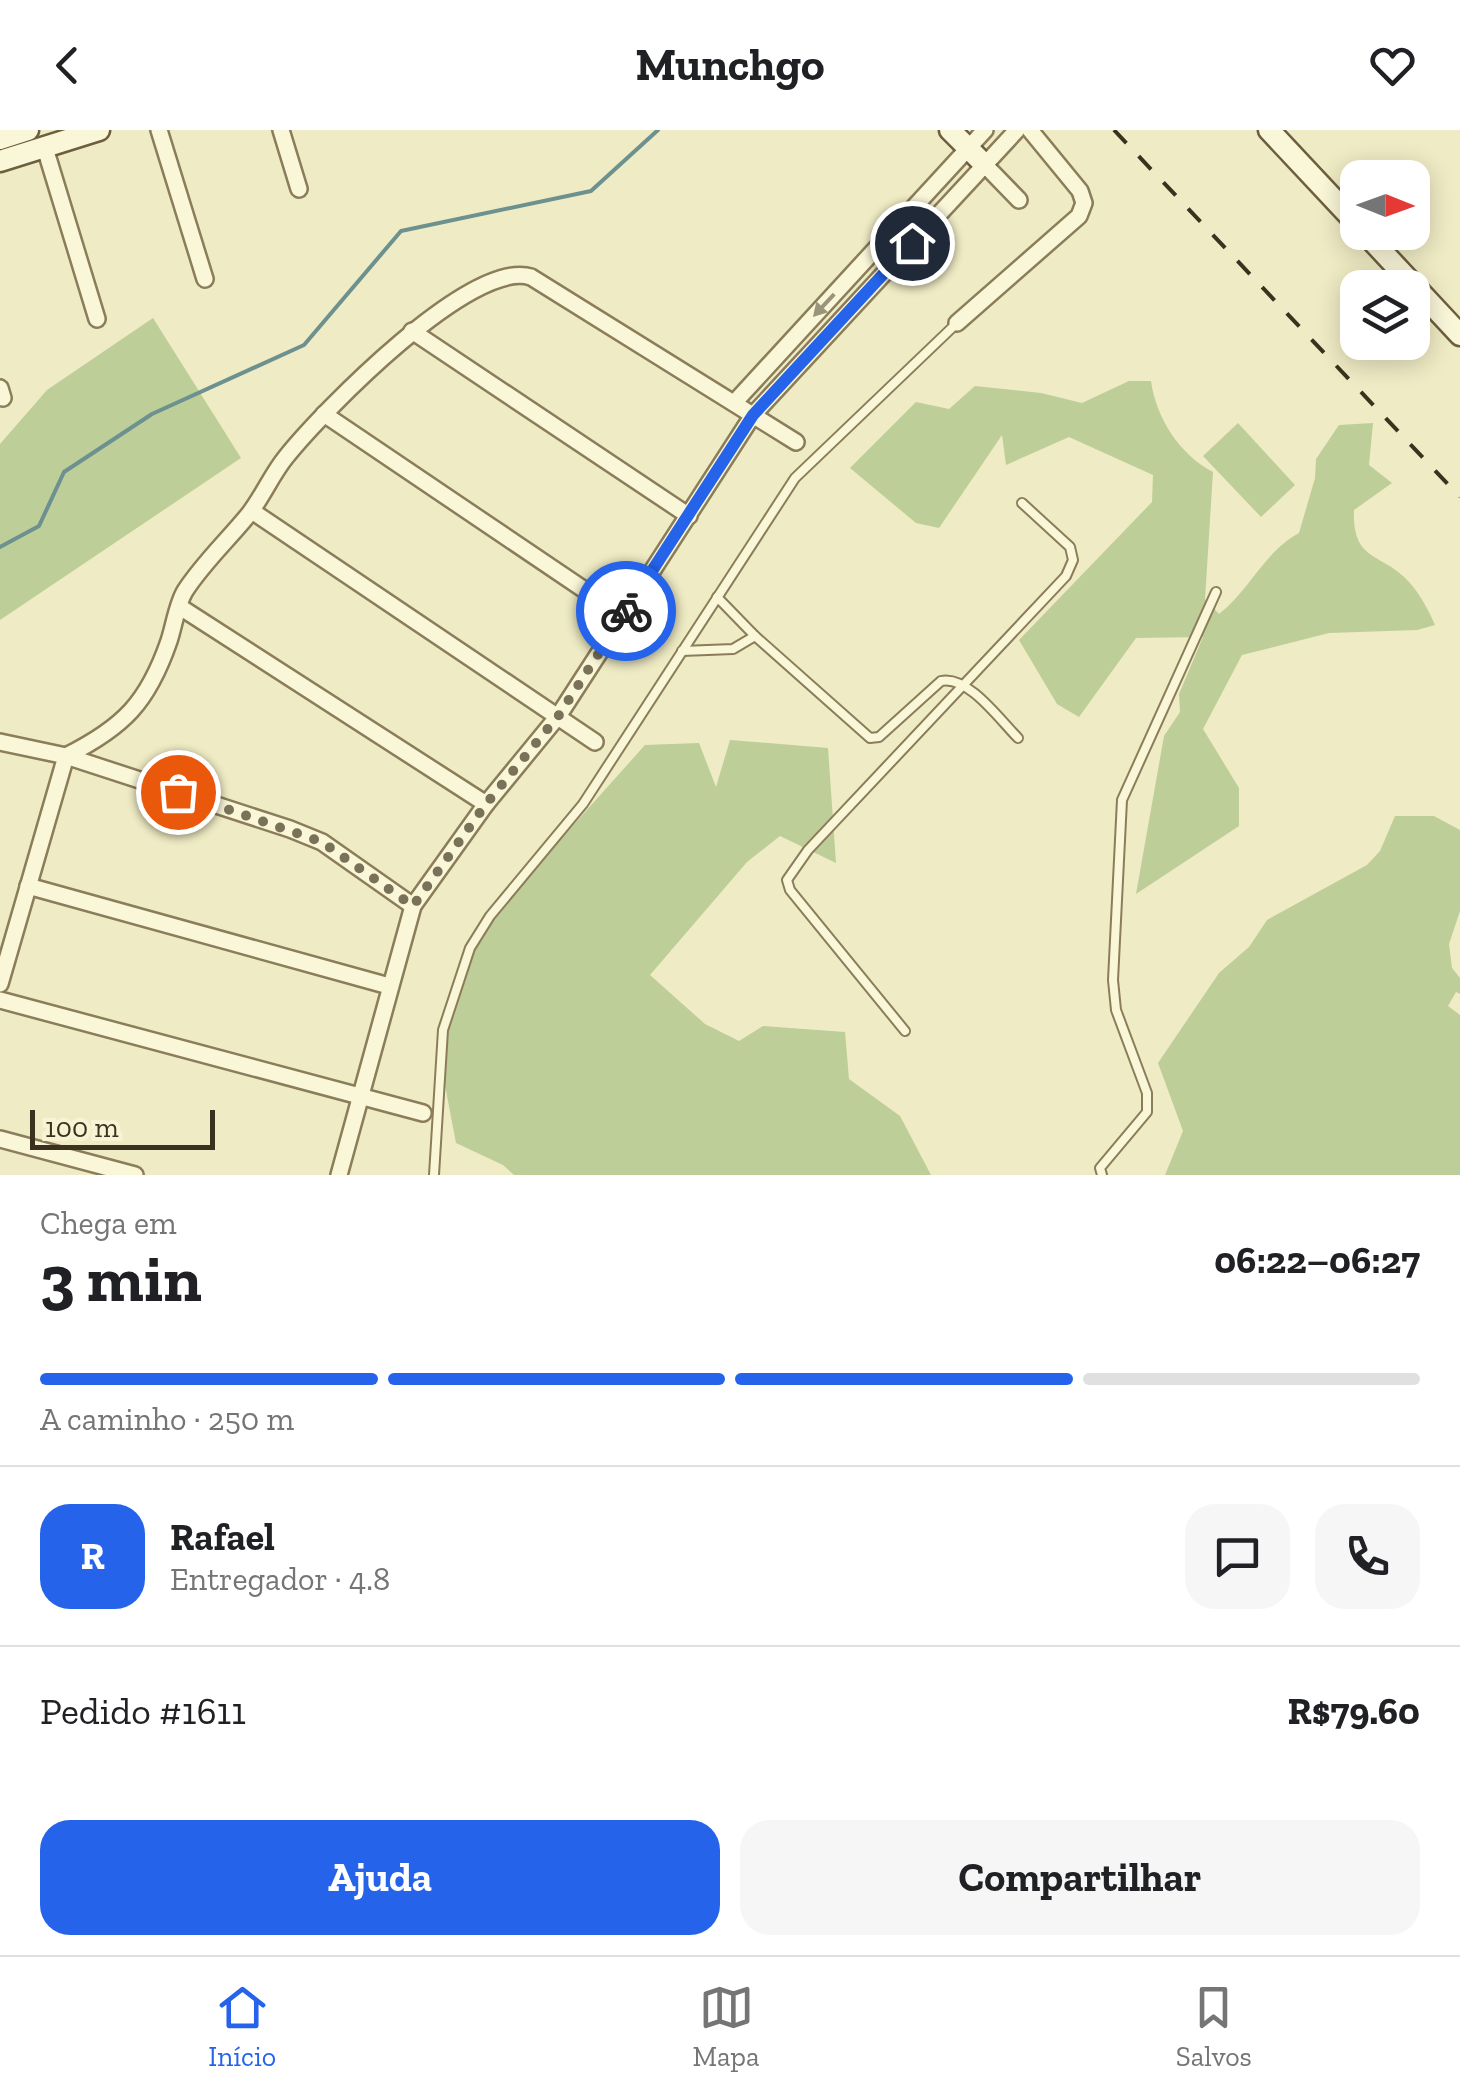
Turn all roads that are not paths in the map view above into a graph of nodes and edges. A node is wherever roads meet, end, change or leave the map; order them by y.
1 (28, 130) edge
2 (99, 130) edge
3 (158, 130) edge
4 (281, 130) edge
5 (950, 130) edge
6 (985, 130) edge
7 (1017, 130) edge
8 (1030, 130) edge
9 (1269, 130) edge
10 (0, 139) edge
11 (45, 148) junction
12 (968, 148) junction
13 (0, 162) edge
14 (986, 166) junction
15 (299, 189) dead end
16 (1019, 200) dead end
17 (1340, 207) edge
18 (1381, 250) edge
19 (205, 279) dead end
20 (97, 319) dead end
21 (957, 323) joint
22 (412, 331) junction
23 (1460, 335) edge
24 (734, 403) junction
25 (324, 414) junction
26 (753, 415) junction
27 (796, 442) dead end
28 (1022, 503) dead end
29 (252, 510) junction
30 (689, 516) junction
31 (1216, 592) dead end
32 (717, 597) junction
33 (180, 607) junction
34 (623, 616) junction
35 (755, 636) junction
36 (682, 650) junction
37 (964, 686) junction
38 (559, 715) junction
39 (1018, 738) dead end
40 (0, 742) edge
41 (595, 742) dead end
42 (66, 756) junction
43 (486, 804) junction
44 (28, 886) junction
45 (413, 906) junction
46 (0, 984) edge
47 (389, 986) junction
48 (0, 1000) edge
49 (905, 1032) dead end
50 (361, 1095) junction
51 (423, 1113) dead end
52 (0, 1139) edge
53 (134, 1175) edge
54 (339, 1175) edge
55 (434, 1175) edge
56 (1102, 1175) edge

1 - 10 street
2 - 11 street
3 - 19 street
4 - 15 street
5 - 12 street
6 - 12 street
7 - 14 street
8 - 21 street
9 - 17 street
11 - 13 street
11 - 20 street
12 - 14 street
12 -> 24 street
14 - 16 street
14 - 26 street
18 - 23 street
21 - 32 lane
22 - 24 street
22 - 25 street
22 - 30 street
24 - 26 street
25 - 29 street
25 - 34 street
26 - 27 street
26 - 30 street
28 - 37 lane
29 - 33 street
29 - 38 street
30 - 34 street
31 - 56 lane
32 - 35 lane
32 - 36 lane
33 - 42 street
33 - 43 street
34 - 38 street
35 - 36 lane
35 - 37 lane
36 - 55 lane
37 - 39 lane
37 - 49 lane
38 - 41 street
38 - 43 street
40 - 42 street
42 - 44 street
42 - 45 street
43 - 45 street
44 - 46 street
44 - 47 street
45 - 47 street
47 - 50 street
48 - 50 street
50 - 51 street
50 - 54 street
52 - 53 street

